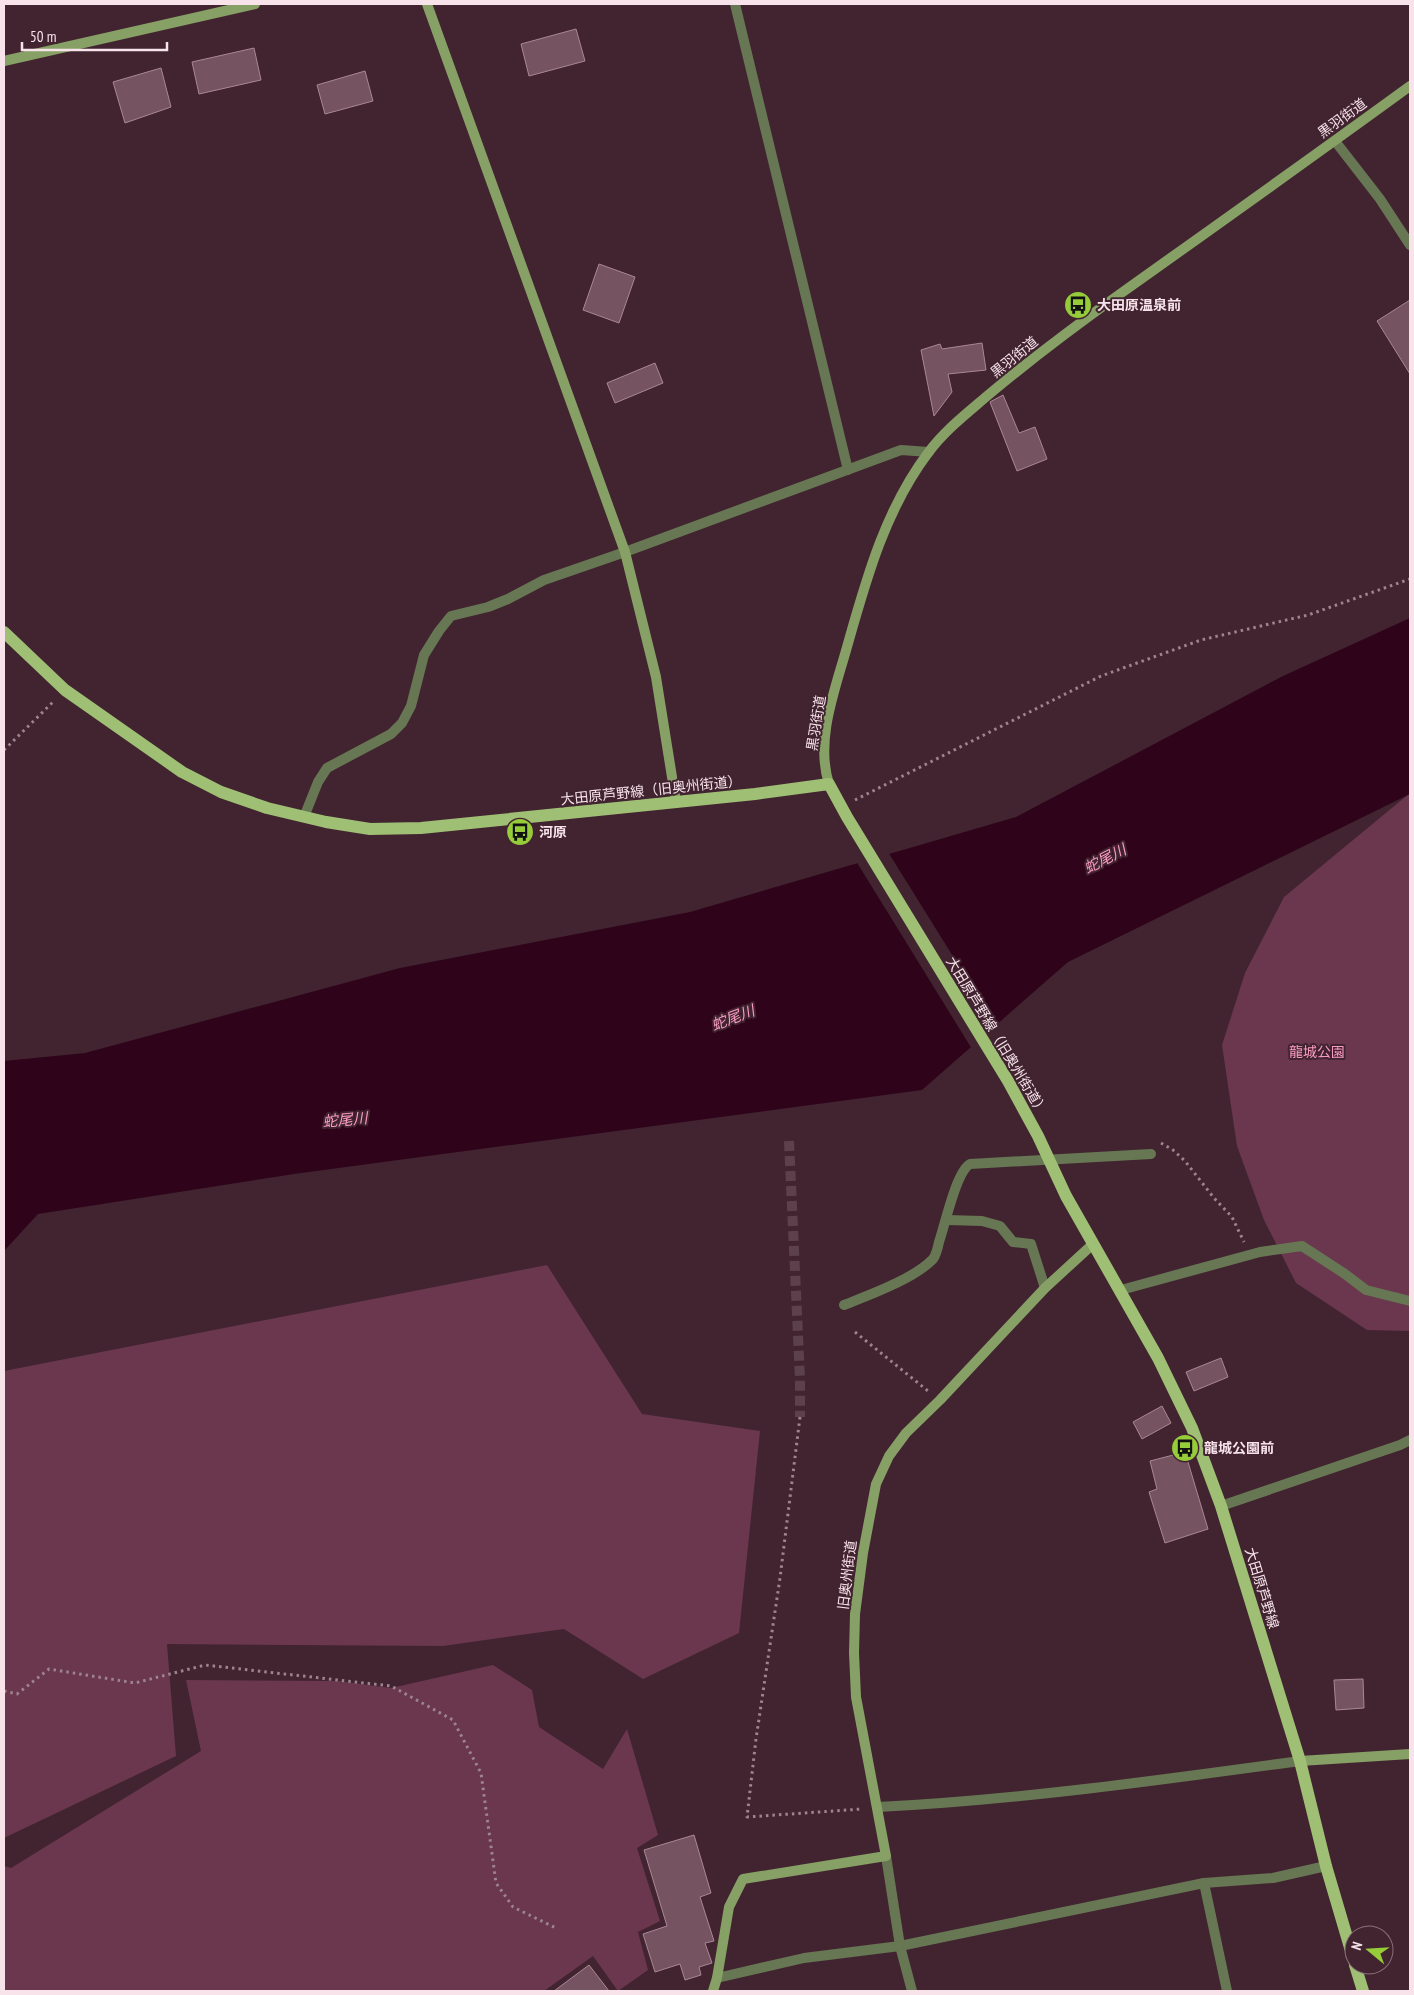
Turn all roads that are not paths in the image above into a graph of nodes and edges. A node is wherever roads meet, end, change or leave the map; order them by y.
1 (255, 4) edge
2 (427, 4) edge
3 (735, 4) edge
4 (4, 61) edge
5 (1410, 86) edge
6 (1335, 141) junction
7 (1410, 246) edge
8 (928, 452) junction
9 (848, 470) junction
10 (625, 552) junction
11 (4, 632) edge
12 (829, 784) junction
13 (676, 802) junction
14 (304, 817) junction
15 (1151, 1154) road end
16 (947, 1220) junction
17 (1093, 1244) junction
18 (1045, 1288) junction
19 (1121, 1290) junction
20 (1410, 1301) edge
21 (844, 1305) dead end
22 (1410, 1440) edge
23 (1221, 1506) junction
24 (1410, 1754) edge
25 (1300, 1761) junction
26 (878, 1807) junction
27 (886, 1856) junction
28 (1326, 1866) junction
29 (1204, 1883) junction
30 (1344, 1927) edge
31 (900, 1946) junction
32 (1358, 1975) edge
33 (717, 1978) junction
34 (713, 1991) edge
35 (912, 1991) edge
36 (1227, 1991) edge
37 (1363, 1991) edge

1 - 4 street
2 - 10 street
3 - 9 street
5 - 6 street, 黒羽街道
6 - 7 street
6 - 8 street, 黒羽街道
8 - 9 street
8 - 12 street, 黒羽街道
9 - 10 street
10 - 13 street
10 - 14 street
11 - 14 main road, 大田原芦野線（旧奥州街道）
12 - 13 main road, 大田原芦野線（旧奥州街道）
12 - 17 main road, 大田原芦野線（旧奥州街道）
13 - 14 main road, 大田原芦野線（旧奥州街道）
15 - 16 street
16 - 18 street
16 - 21 street
17 - 18 street, 旧奥州街道
17 - 19 main road, 大田原芦野線
18 - 26 street, 旧奥州街道
19 - 20 street
19 - 23 main road, 大田原芦野線
22 - 23 street
23 - 25 main road, 大田原芦野線
24 - 25 street
25 - 26 street
25 - 28 main road, 大田原芦野線
26 - 27 street, 旧奥州街道
27 - 31 street, 旧奥州街道
27 - 33 street
28 - 29 street
28 - 30 main road, 大田原芦野線
29 - 31 street
29 - 36 street
31 - 33 street
31 - 35 street, 旧奥州街道
32 - 37 main road
33 - 34 street

